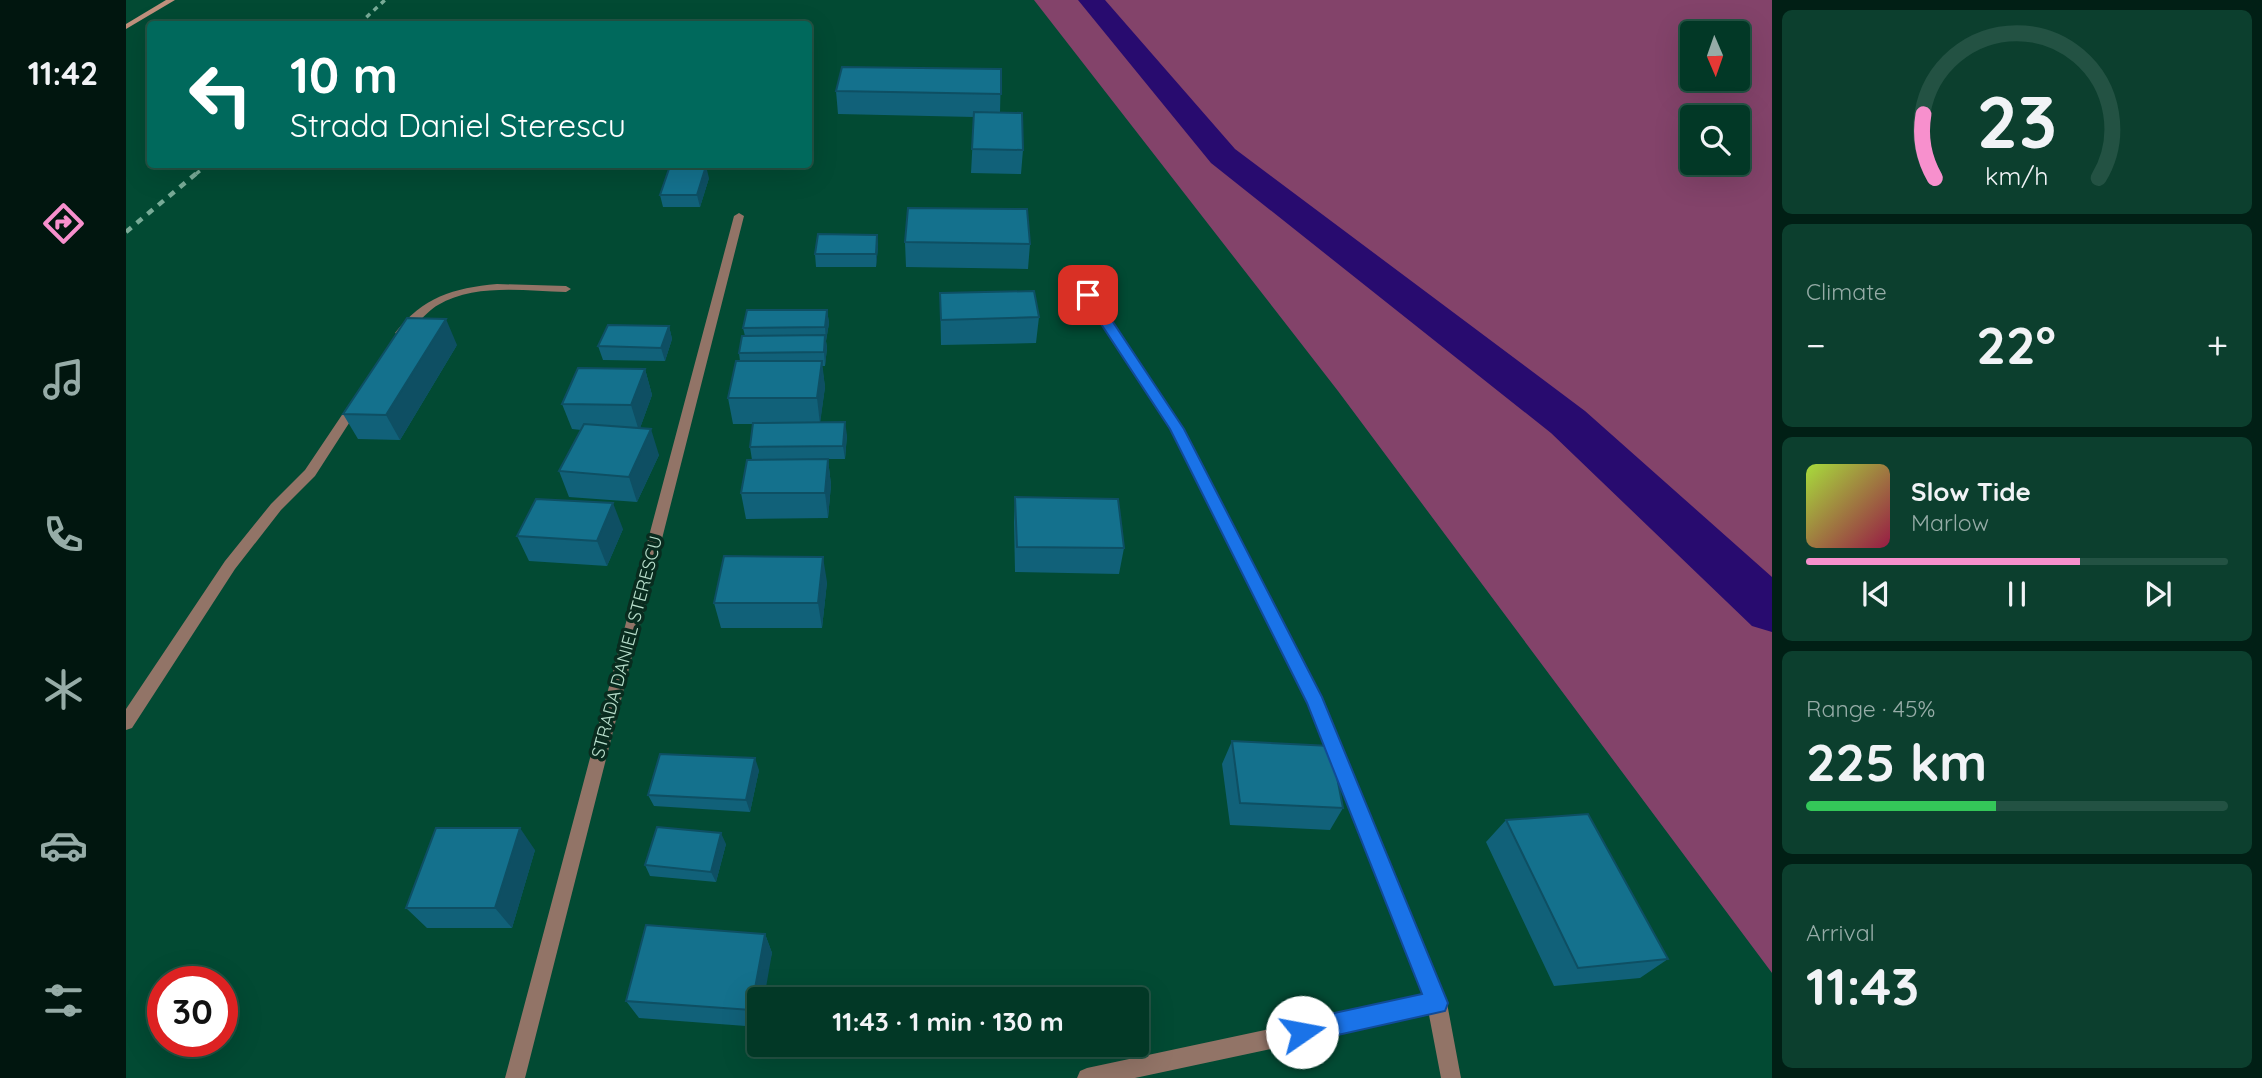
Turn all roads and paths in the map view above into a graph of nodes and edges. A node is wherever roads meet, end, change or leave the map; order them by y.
1 (171, 0) edge
2 (126, 27) edge
3 (739, 216) dead end
4 (566, 289) dead end
5 (1088, 295) dead end
6 (390, 351) edge
7 (360, 396) edge
8 (126, 723) edge
9 (1437, 1003) junction
10 (515, 1078) edge
11 (1087, 1078) edge
12 (1451, 1078) edge

1 - 2 main road
3 - 10 street, STRADA DANIEL STERESCU
4 - 6 street
5 - 9 street
7 - 8 street
9 - 11 street
9 - 12 street

